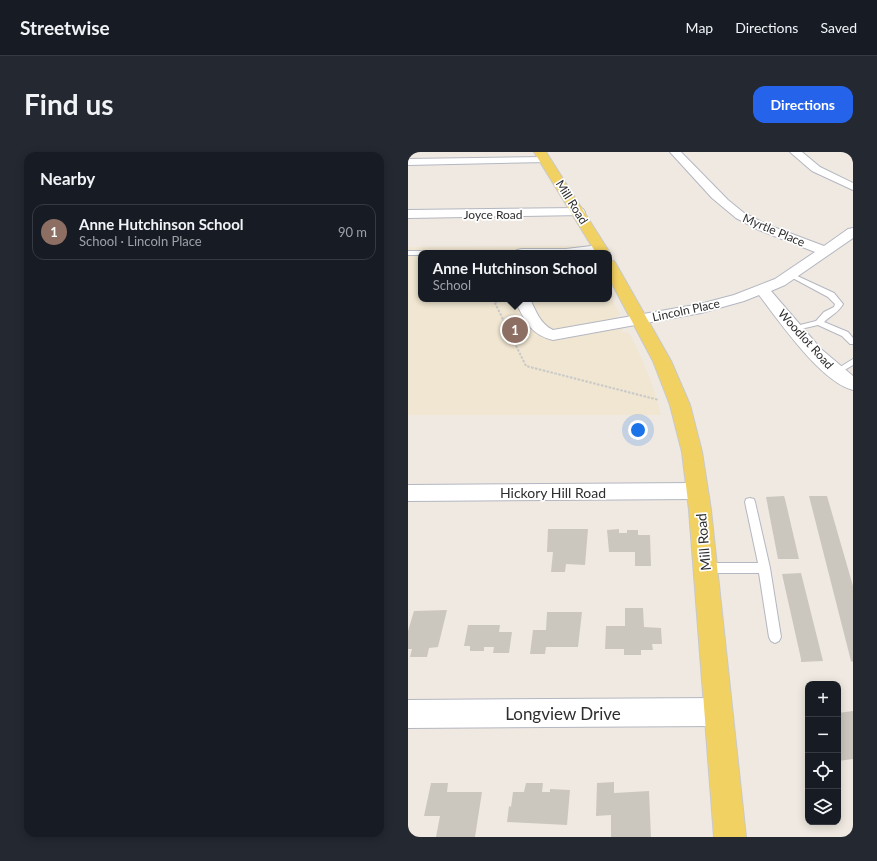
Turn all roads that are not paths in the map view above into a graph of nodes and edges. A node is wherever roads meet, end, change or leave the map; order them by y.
1 (675, 152) edge
2 (795, 152) edge
3 (543, 156) edge
4 (408, 162) edge
5 (853, 187) edge
6 (579, 212) junction
7 (408, 214) edge
8 (853, 232) edge
9 (601, 250) edge
10 (826, 251) junction
11 (612, 269) edge
12 (791, 275) junction
13 (762, 289) junction
14 (524, 302) edge
15 (640, 319) junction
16 (819, 323) junction
17 (795, 329) junction
18 (853, 342) edge
19 (853, 362) edge
20 (836, 372) junction
21 (853, 384) edge
22 (698, 491) junction
23 (408, 493) edge
24 (750, 502) dead end
25 (705, 568) junction
26 (764, 568) junction
27 (775, 637) dead end
28 (718, 712) junction
29 (408, 714) edge
30 (730, 837) edge

1 - 10 street, Myrtle Place
2 - 5 street
3 - 4 street
3 - 6 main road, Mill Road
6 - 7 street, Joyce Road
6 - 9 main road, Mill Road
8 - 10 street, Lincoln Place
10 - 12 street, Lincoln Place
11 - 15 main road, Mill Road
12 - 13 street, Lincoln Place
12 - 16 lane
13 - 15 street, Lincoln Place
13 - 17 street, Woodlot Road
14 - 15 street, Lincoln Place
15 - 22 main road, Mill Road
16 - 17 lane
16 - 18 lane
17 - 20 street, Woodlot Road
19 - 20 lane
20 - 21 street, Woodlot Road
22 - 23 street, Hickory Hill Road
22 - 25 main road, Mill Road
24 - 26 lane
25 - 26 lane
25 - 28 main road, Mill Road
26 - 27 lane
28 - 29 street, Longview Drive
28 - 30 main road, Mill Road

